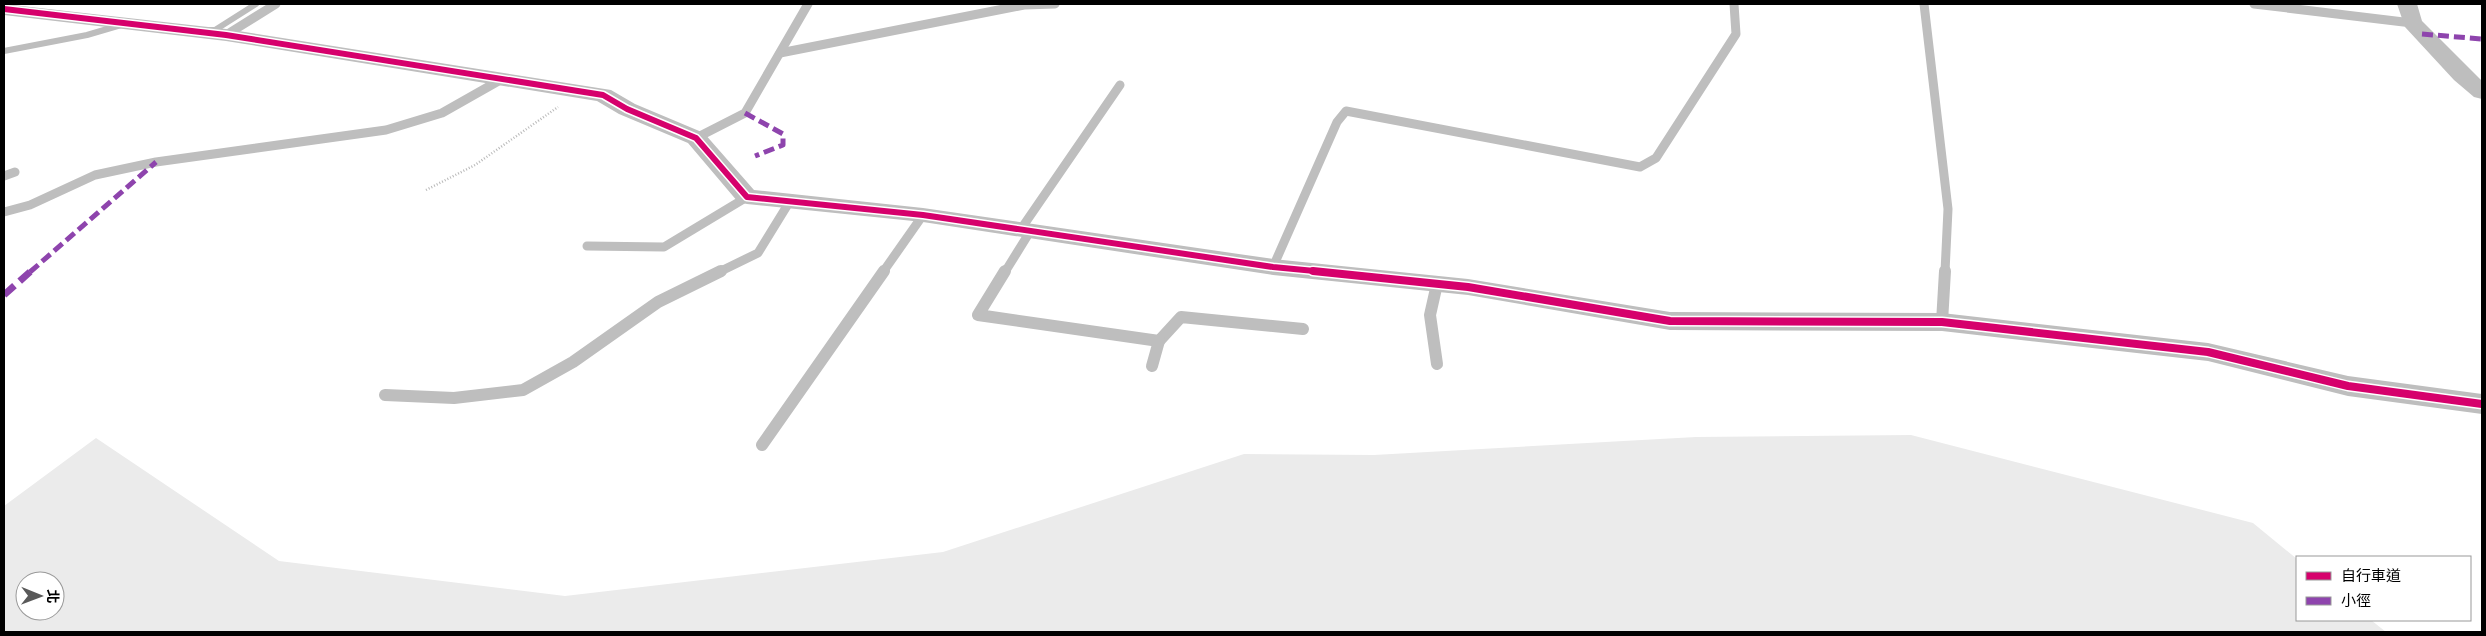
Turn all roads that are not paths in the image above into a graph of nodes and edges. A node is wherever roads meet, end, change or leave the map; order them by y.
1 (276, 4) edge
2 (808, 4) edge
3 (1056, 4) edge
4 (1734, 4) edge
5 (1924, 4) edge
6 (2254, 4) edge
7 (4, 9) edge
8 (2409, 13) edge
9 (226, 35) junction
10 (780, 53) junction
11 (502, 79) junction
12 (1120, 85) dead end
13 (2482, 92) edge
14 (696, 138) junction
15 (15, 172) dead end
16 (4, 176) edge
17 (747, 197) junction
18 (790, 201) junction
19 (4, 212) edge
20 (923, 215) junction
21 (1026, 230) junction
22 (587, 246) dead end
23 (1273, 267) junction
24 (1437, 284) junction
25 (1942, 322) junction
26 (1303, 329) dead end
27 (1159, 341) junction
28 (1438, 364) dead end
29 (1152, 366) dead end
30 (385, 396) dead end
31 (2482, 404) edge
32 (762, 445) dead end

1 - 9 lane
2 - 10 lane
3 - 10 lane
4 - 23 lane
5 - 25 lane
6 - 8 lane
7 - 9 street
8 - 13 street
9 - 11 street
10 - 14 lane
11 - 14 street
11 - 19 lane
12 - 21 lane
14 - 17 street
15 - 16 lane
17 - 18 street
17 - 22 lane
18 - 20 street
18 - 30 lane
20 - 21 street
20 - 32 lane
21 - 23 street
21 - 27 lane
23 - 24 street
24 - 25 street
24 - 28 lane
25 - 31 street
26 - 27 lane
27 - 29 lane

